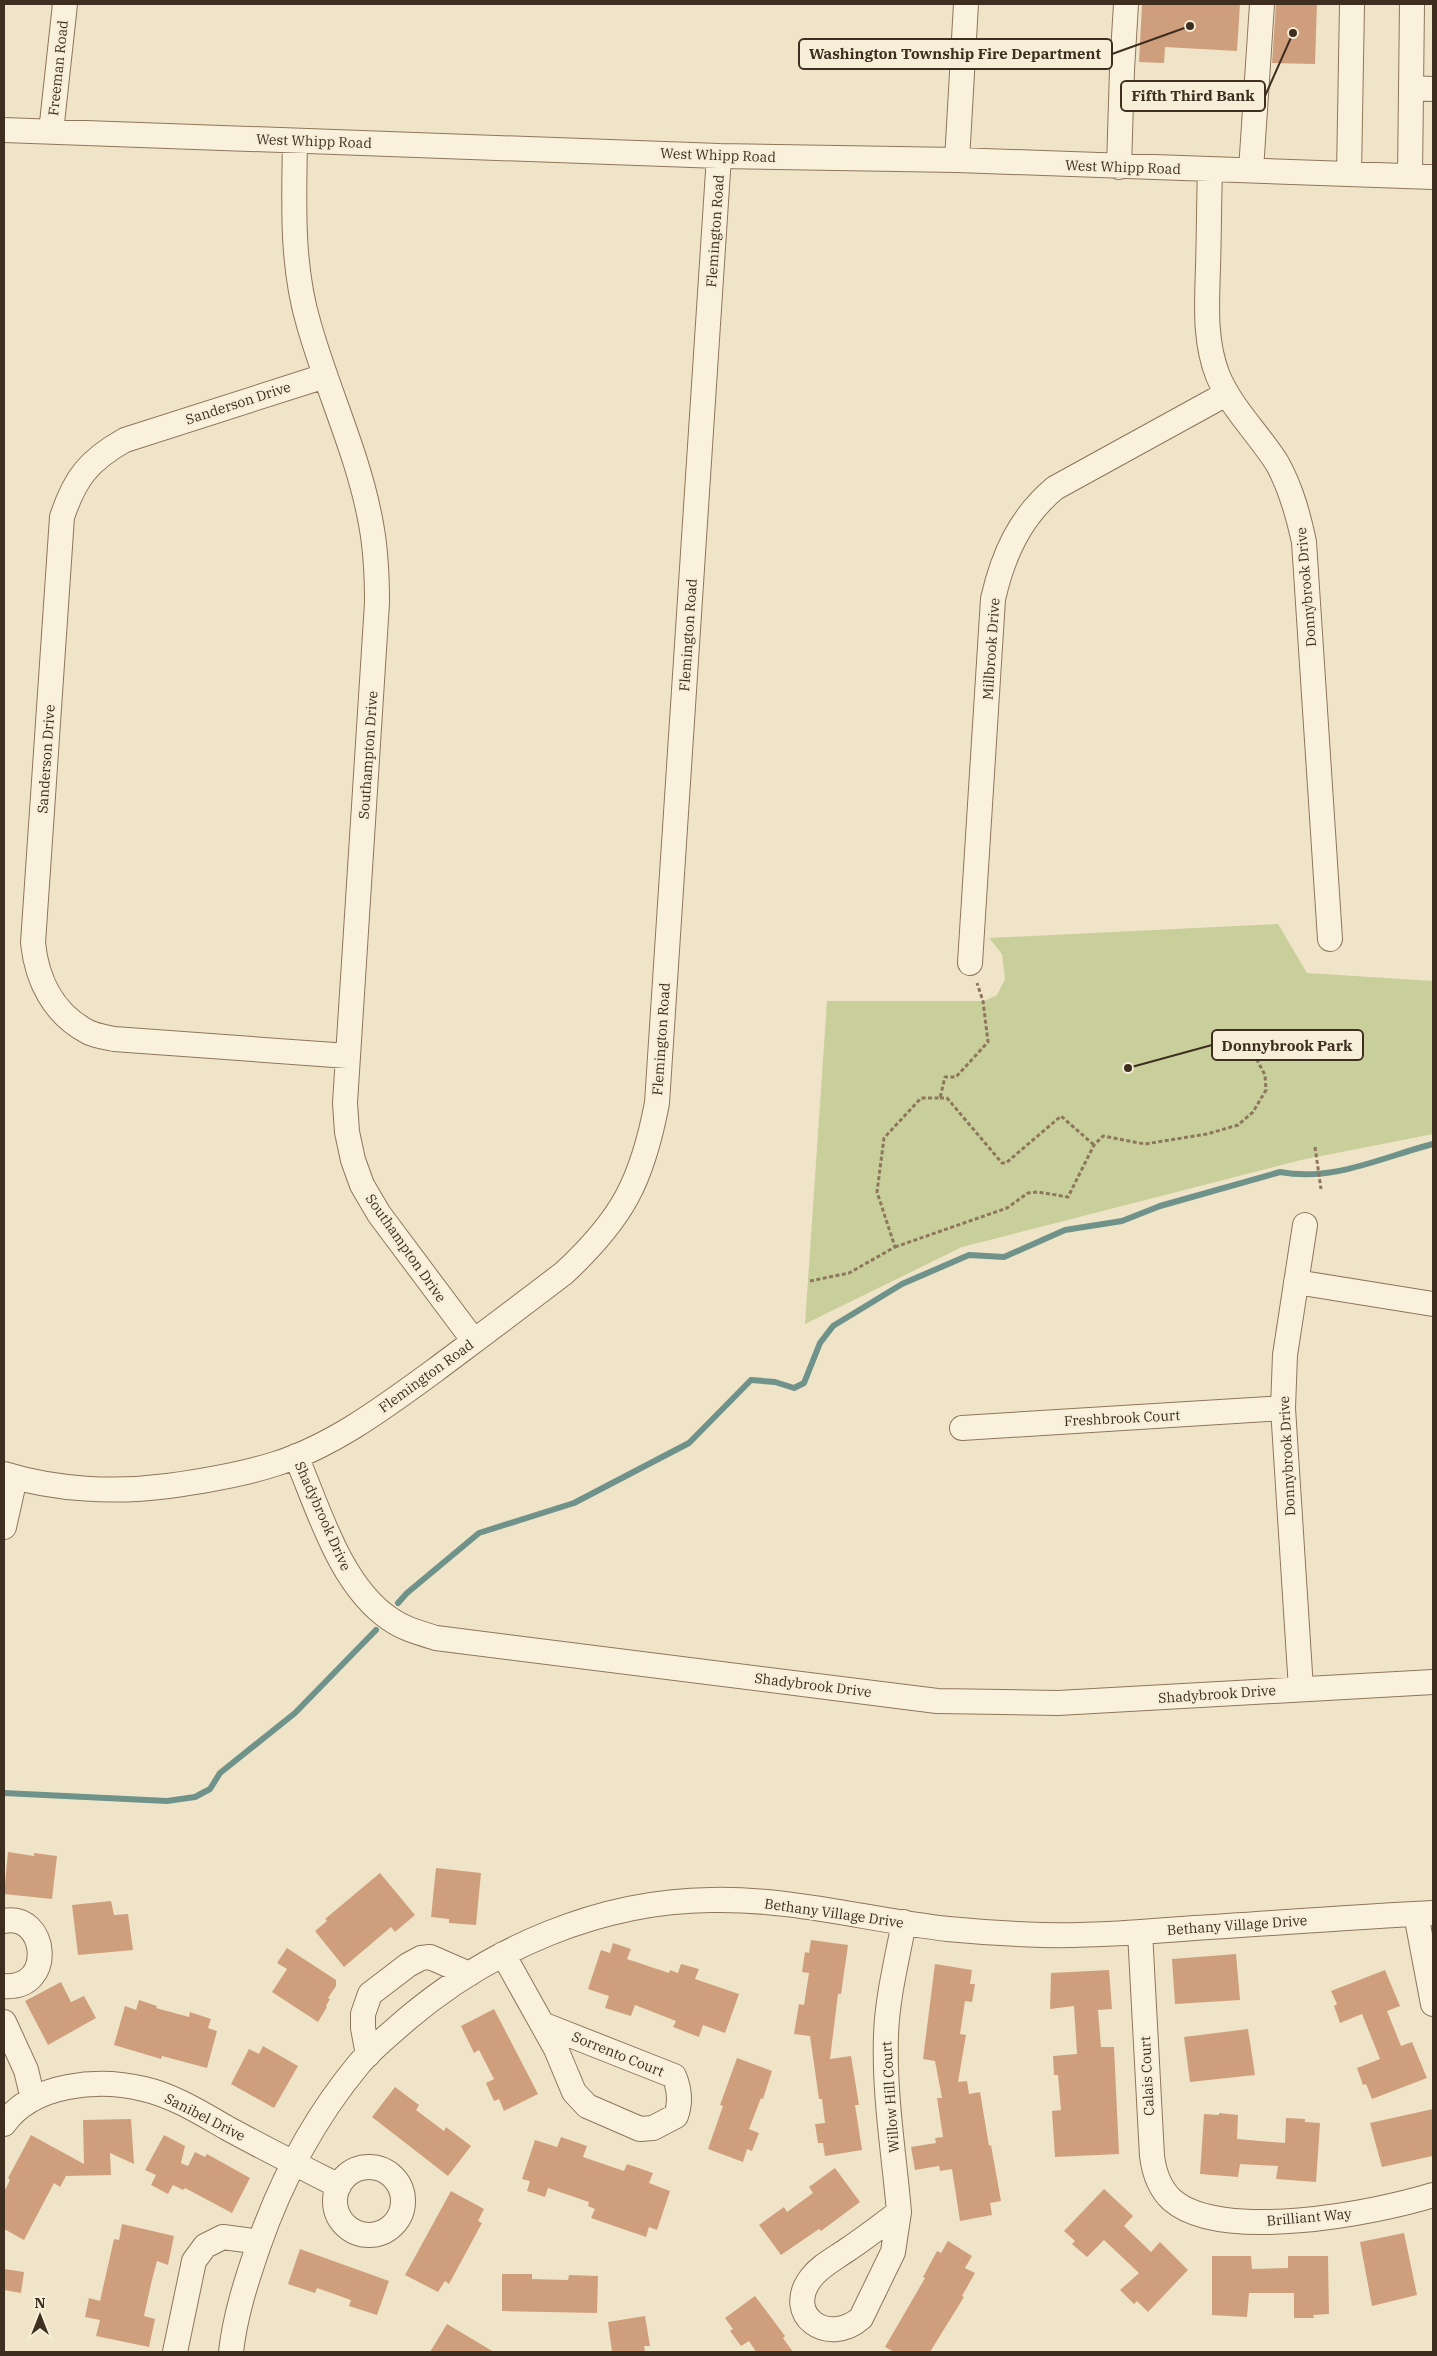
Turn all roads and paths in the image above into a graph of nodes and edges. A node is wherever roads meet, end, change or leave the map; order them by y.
1 (65, 4) edge
2 (966, 4) edge
3 (1126, 4) edge
4 (1262, 4) edge
5 (1352, 4) edge
6 (1412, 4) edge
7 (1422, 89) edge
8 (4, 130) edge
9 (51, 132) junction
10 (295, 141) junction
11 (719, 156) junction
12 (957, 160) junction
13 (1119, 167) junction
14 (1210, 169) junction
15 (1251, 170) junction
16 (1349, 174) junction
17 (1422, 177) edge
18 (325, 376) junction
19 (1226, 394) junction
20 (1330, 939) dead end
21 (970, 963) joint
22 (1272, 1030) dead end
23 (348, 1056) junction
24 (940, 1098) junction
25 (1094, 1145) junction
26 (1315, 1147) dead end
27 (1321, 1188) dead end
28 (1305, 1225) dead end
29 (895, 1247) junction
30 (810, 1281) dead end
31 (1296, 1282) junction
32 (1433, 1304) edge
33 (474, 1341) junction
34 (1283, 1408) junction
35 (962, 1428) dead end
36 (296, 1456) junction
37 (10, 1476) edge
38 (4, 1527) edge
39 (1433, 1682) edge
40 (1301, 1688) junction
41 (1424, 1913) edge
42 (4, 1921) edge
43 (904, 1922) junction
44 (1140, 1932) junction
45 (502, 1954) junction
46 (469, 1974) junction
47 (4, 1986) edge
48 (1433, 2004) edge
49 (4, 2022) edge
50 (542, 2024) junction
51 (368, 2055) junction
52 (33, 2099) junction
53 (4, 2124) edge
54 (293, 2164) junction
55 (339, 2186) dead end
56 (1433, 2195) edge
57 (1183, 2208) joint
58 (899, 2212) junction
59 (260, 2242) junction
60 (175, 2352) edge
61 (231, 2352) edge

1 - 9 street, Freeman Road
2 - 12 street
3 - 13 street
4 - 15 street
5 - 16 street
6 - 7 street
7 - 17 street
8 - 9 street, West Whipp Road
9 - 10 street, West Whipp Road
10 - 11 street, West Whipp Road
10 - 18 street, Southampton Drive
11 - 12 street, West Whipp Road
11 - 33 street, Flemington Road
12 - 13 street, West Whipp Road
13 - 14 street, West Whipp Road
14 - 15 street, West Whipp Road
14 - 19 street, Donnybrook Drive
15 - 16 street, West Whipp Road
16 - 17 street, West Whipp Road
18 - 23 street, Southampton Drive
18 - 23 street, Sanderson Drive
19 - 20 street, Donnybrook Drive
19 - 21 street, Millbrook Drive
21 - 24 path
22 - 25 path
23 - 33 street, Southampton Drive
24 - 25 path
24 - 29 path
25 - 29 path
26 - 27 path
28 - 31 street, Donnybrook Drive
29 - 30 path
31 - 32 street
31 - 34 street, Donnybrook Drive
33 - 36 street, Flemington Road
34 - 35 street, Freshbrook Court
34 - 40 street, Donnybrook Drive
36 - 37 street, Flemington Road
36 - 40 street, Shadybrook Drive
37 - 38 street
39 - 40 street, Shadybrook Drive
41 - 44 street, Bethany Village Drive
41 - 48 street
42 - 47 street
43 - 44 street, Bethany Village Drive
43 - 45 street, Bethany Village Drive
43 - 58 street, Willow Hill Court
44 - 57 street, Calais Court
45 - 46 street, Bethany Village Drive
45 - 50 street, Sorrento Court
46 - 51 street, Bethany Village Drive
46 - 51 street
49 - 52 street
50 - 50 street, Sorrento Court
51 - 54 street, Bethany Village Drive
52 - 53 street, Sanibel Drive
52 - 54 street, Sanibel Drive
54 - 55 street, Sanibel Drive
54 - 59 street, Bethany Village Drive
56 - 57 street, Brilliant Way
58 - 58 street, Willow Hill Court
59 - 60 street
59 - 61 street, Bethany Village Drive

